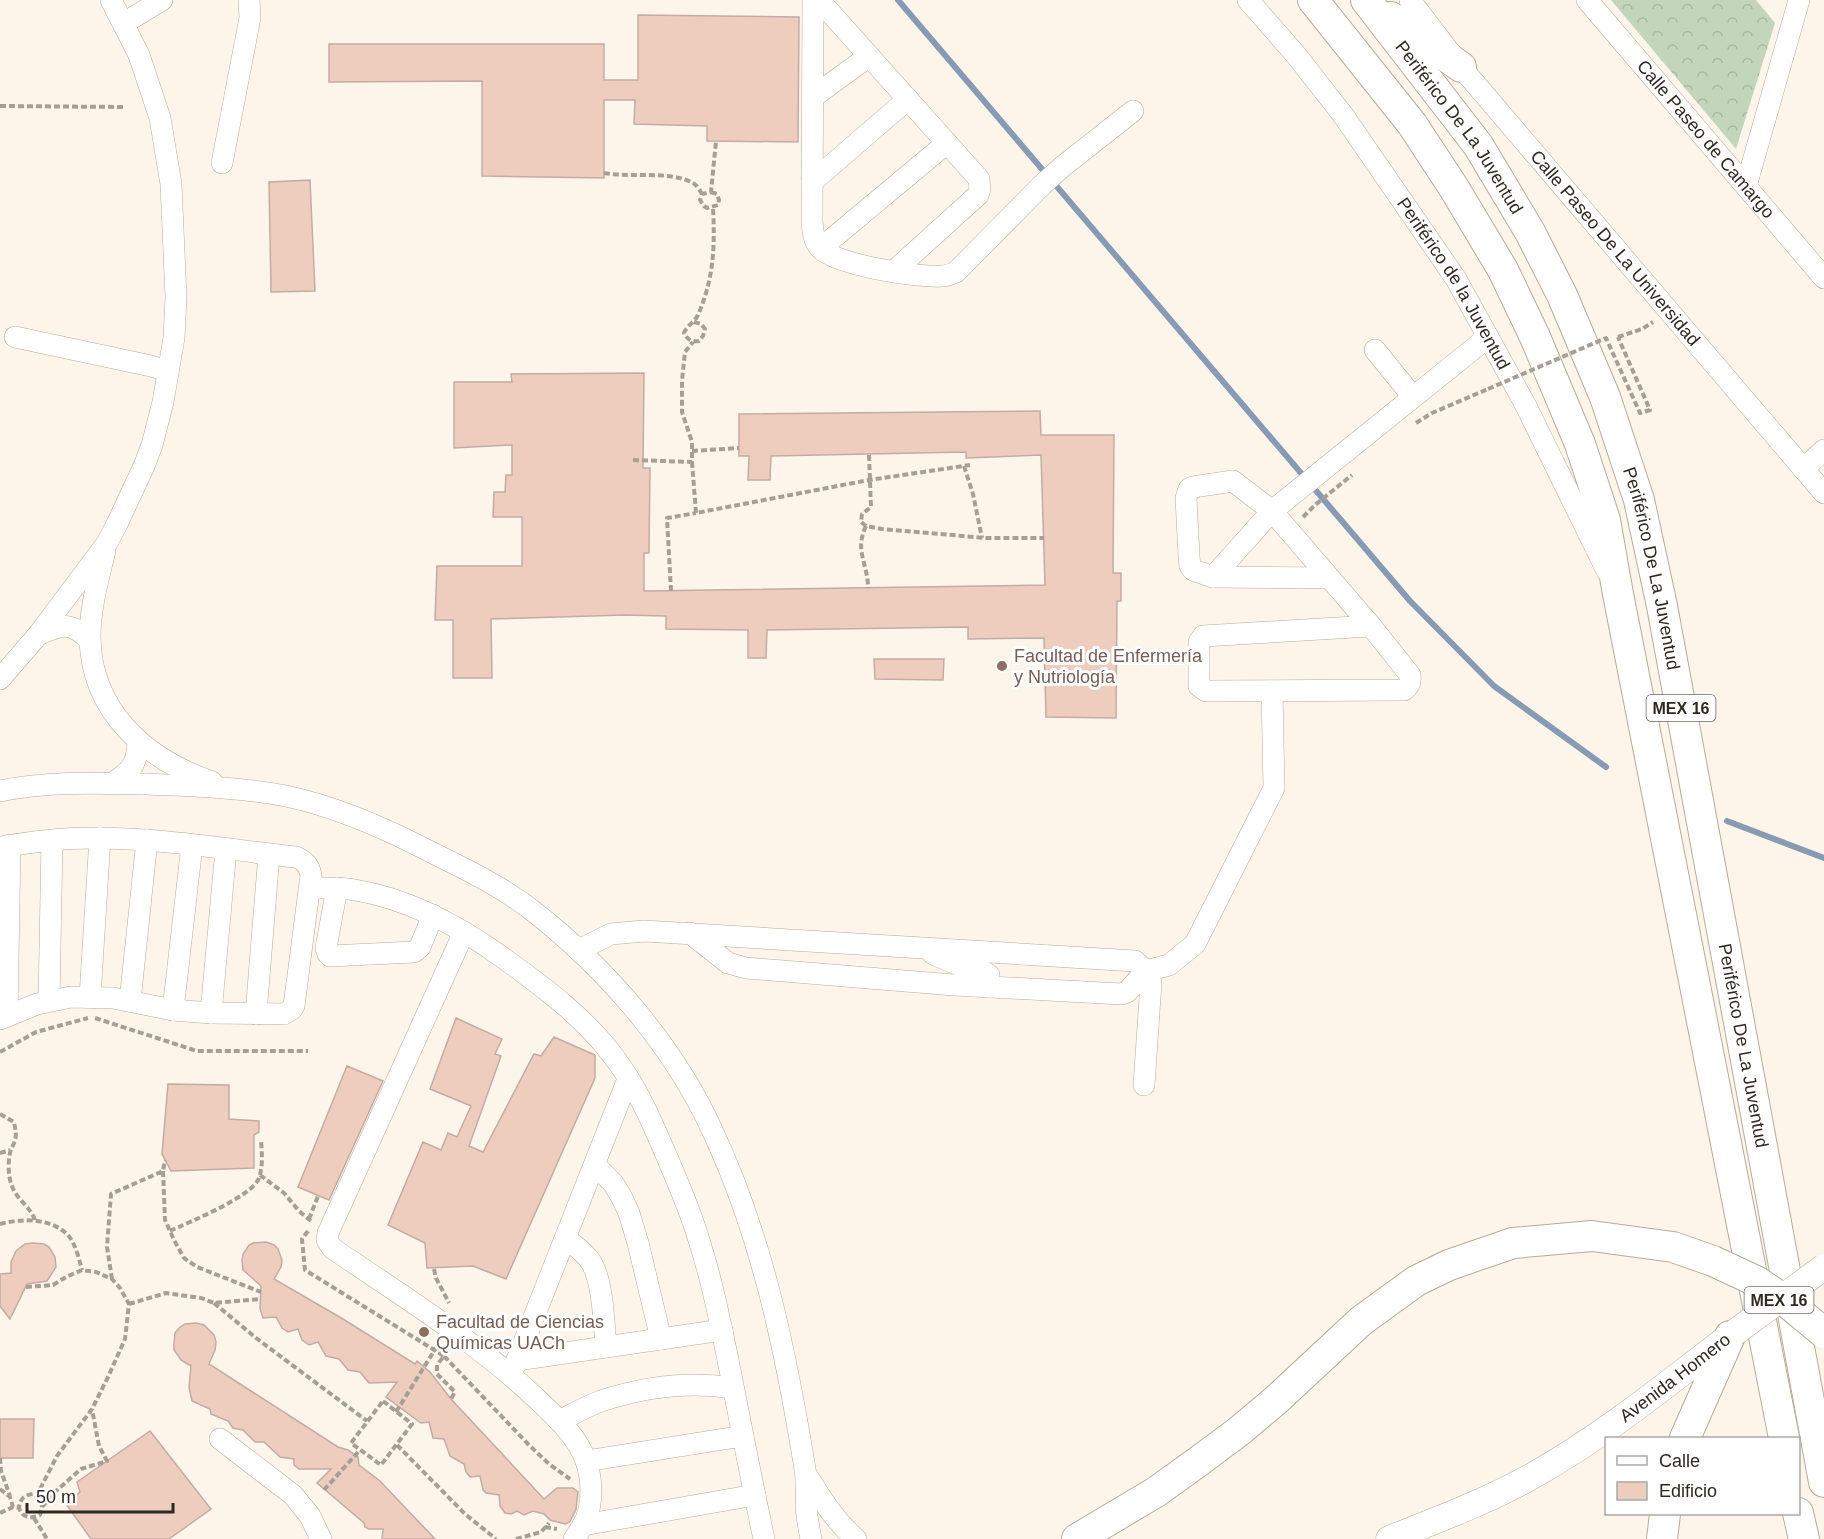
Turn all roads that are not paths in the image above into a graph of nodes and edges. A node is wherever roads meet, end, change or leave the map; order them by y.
1 (162, 0) edge
2 (249, 0) edge
3 (813, 0) edge
4 (819, 0) edge
5 (1248, 0) edge
6 (1313, 0) edge
7 (1366, 0) edge
8 (1410, 0) edge
9 (1587, 0) edge
10 (1799, 0) edge
11 (118, 7) edge
12 (869, 56) junction
13 (1461, 67) junction
14 (813, 97) junction
15 (908, 99) junction
16 (1133, 111) dead end
17 (947, 143) junction
18 (222, 163) dead end
19 (812, 182) junction
20 (1746, 186) junction
21 (821, 248) junction
22 (894, 271) junction
23 (1824, 278) edge
24 (15, 337) dead end
25 (1488, 337) junction
26 (1375, 350) dead end
27 (168, 371) junction
28 (1413, 397) junction
29 (1824, 450) edge
30 (1803, 469) junction
31 (1824, 493) edge
32 (1272, 511) junction
33 (107, 543) junction
34 (1213, 577) junction
35 (1329, 578) junction
36 (1618, 594) junction
37 (1371, 626) junction
38 (38, 635) junction
39 (90, 641) junction
40 (0, 679) edge
41 (1272, 691) junction
42 (138, 742) junction
43 (112, 783) junction
44 (226, 787) junction
45 (0, 790) edge
46 (100, 838) junction
47 (52, 840) junction
48 (147, 840) junction
49 (192, 845) junction
50 (5, 846) edge
51 (226, 849) junction
52 (269, 854) junction
53 (310, 888) junction
54 (337, 888) junction
55 (433, 915) junction
56 (464, 932) junction
57 (690, 933) junction
58 (918, 947) junction
59 (579, 950) junction
60 (1146, 971) junction
61 (989, 987) junction
62 (90, 997) junction
63 (49, 1001) junction
64 (130, 1001) junction
65 (173, 1010) junction
66 (211, 1013) junction
67 (256, 1014) junction
68 (4, 1018) edge
69 (628, 1079) junction
70 (1144, 1085) dead end
71 (595, 1165) junction
72 (566, 1239) junction
73 (1824, 1267) edge
74 (722, 1330) junction
75 (1824, 1333) edge
76 (1732, 1335) junction
77 (662, 1339) junction
78 (606, 1347) junction
79 (514, 1368) junction
80 (733, 1388) junction
81 (559, 1421) junction
82 (743, 1436) junction
83 (1685, 1437) edge
84 (1784, 1437) edge
85 (220, 1439) dead end
86 (586, 1461) junction
87 (806, 1474) junction
88 (1824, 1482) edge
89 (755, 1495) junction
90 (1665, 1515) edge
91 (1798, 1515) edge
92 (579, 1532) edge
93 (321, 1539) edge
94 (764, 1539) edge
95 (811, 1539) edge
96 (856, 1539) edge
97 (1077, 1539) edge
98 (1389, 1539) edge
99 (1662, 1539) edge
100 (1804, 1539) edge

1 - 11 street
2 - 18 street
3 - 14 street
4 - 12 street
5 - 25 street, Periférico de la Juventud
6 - 36 highway, Periférico De La Juventud / MEX 16
7 - 13 highway
7 - 88 highway, Periférico De La Juventud / MEX 16
8 - 13 street, Calle Paseo De La Universidad
9 - 20 street, Calle Paseo de Camargo
10 - 20 street
11 - 27 street
12 - 14 street
12 - 15 street
13 - 30 street, Calle Paseo De La Universidad
14 - 19 street
15 - 17 street
15 - 19 street
16 - 22 street
17 - 21 street
17 - 22 street
19 - 21 street
20 - 23 street, Calle Paseo de Camargo
21 - 22 street
24 - 27 street
25 - 28 street
25 - 36 street, Periférico de la Juventud
26 - 28 street
27 - 33 street
28 - 32 street
29 - 30 street
30 - 31 street, Calle Paseo De La Universidad
32 - 34 street
32 - 34 street
32 - 35 street
33 - 38 street
33 - 39 street
34 - 35 street
35 - 37 street
36 - 84 highway, Periférico De La Juventud / MEX 16
37 - 41 street
37 - 41 street
38 - 39 street
38 - 40 street
39 - 42 street
41 - 60 street
42 - 43 street
42 - 44 street
43 - 44 street
43 - 45 street
44 - 59 street
46 - 47 street
46 - 48 street
46 - 62 street
47 - 50 street
47 - 63 street
48 - 49 street
48 - 64 street
49 - 51 street
49 - 65 street
50 - 68 street
51 - 52 street
51 - 66 street
52 - 53 street
52 - 67 street
53 - 54 street
53 - 67 street
54 - 55 street
54 - 55 street
55 - 56 street
56 - 69 street
56 - 79 street
57 - 58 street
57 - 59 street
57 - 61 street
58 - 60 street
58 - 61 street
59 - 87 street
60 - 61 street
60 - 70 street
62 - 63 street
62 - 64 street
63 - 68 street
64 - 65 street
65 - 66 street
66 - 67 street
69 - 71 street
69 - 74 street
71 - 72 street
71 - 77 street
72 - 78 street
72 - 79 street
73 - 76 main road, Avenida Homero / MEX 16, bridge
74 - 77 street
74 - 80 street
75 - 97 highway, bridge
76 - 83 highway
76 - 98 main road, Avenida Homero / MEX 16
77 - 78 street
78 - 79 street
79 - 81 street
80 - 81 street
80 - 82 street
81 - 86 street
82 - 86 street
82 - 89 street
85 - 93 street
86 - 92 street
87 - 95 street
87 - 96 street
89 - 92 street
89 - 94 street
90 - 99 highway
91 - 100 highway

